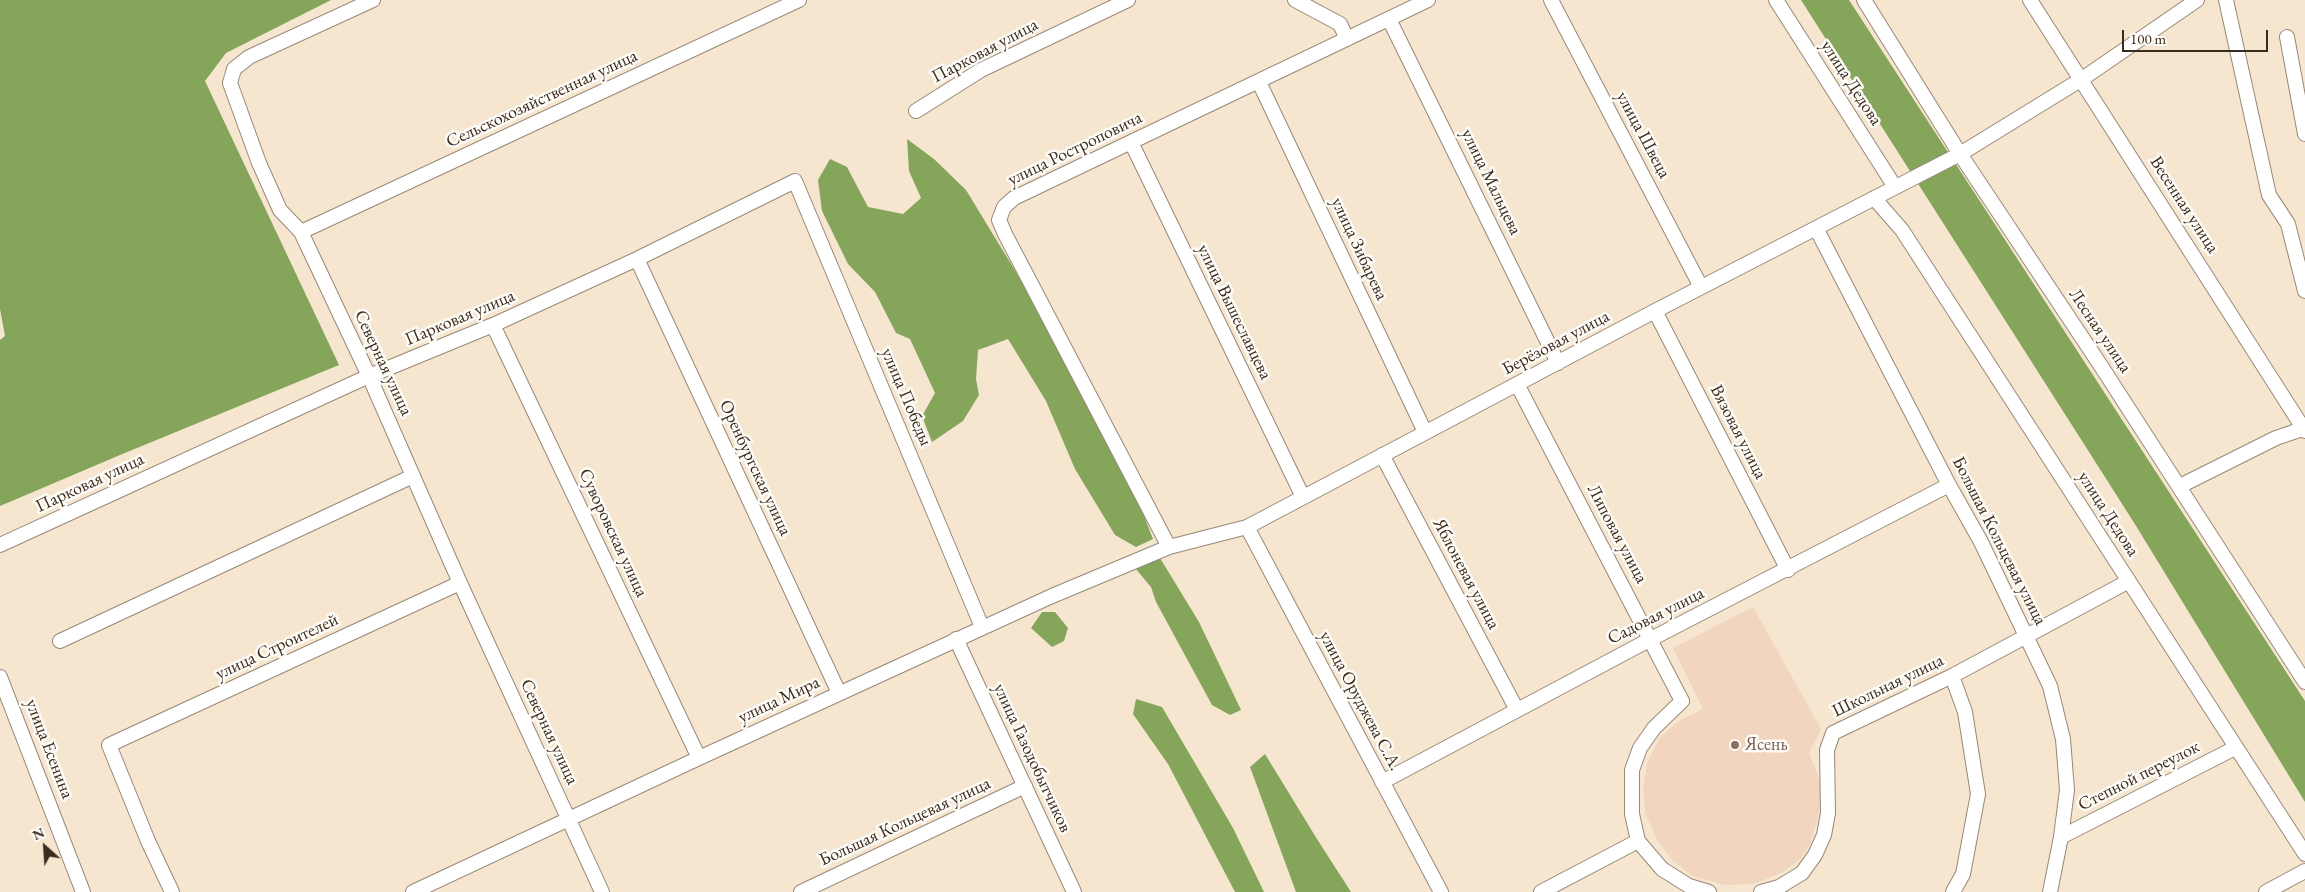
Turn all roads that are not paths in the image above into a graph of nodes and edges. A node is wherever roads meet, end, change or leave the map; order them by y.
1 (374, 0) edge
2 (799, 0) edge
3 (1128, 0) edge
4 (1295, 0) edge
5 (1428, 0) edge
6 (1551, 0) edge
7 (1776, 0) edge
8 (1864, 0) edge
9 (2030, 0) edge
10 (2197, 0) edge
11 (2226, 0) edge
12 (1390, 19) junction
13 (2287, 37) dead end
14 (1347, 39) junction
15 (2082, 79) junction
16 (1258, 82) junction
17 (916, 111) dead end
18 (2305, 134) edge
19 (1131, 142) junction
20 (1960, 154) junction
21 (795, 181) joint
22 (1896, 187) junction
23 (1874, 198) junction
24 (1816, 228) junction
25 (301, 232) junction
26 (637, 259) junction
27 (2304, 286) edge
28 (1701, 288) junction
29 (1655, 311) junction
30 (493, 325) junction
31 (1558, 362) junction
32 (369, 376) junction
33 (1517, 384) junction
34 (2305, 429) edge
35 (1425, 432) junction
36 (1382, 455) junction
37 (413, 476) junction
38 (1949, 485) junction
39 (2180, 486) junction
40 (1303, 497) junction
41 (1247, 527) junction
42 (0, 545) edge
43 (1166, 548) junction
44 (1788, 570) junction
45 (2129, 581) junction
46 (460, 583) junction
47 (982, 627) junction
48 (2027, 635) junction
49 (1651, 639) junction
50 (956, 640) junction
51 (60, 641) dead end
52 (1952, 676) junction
53 (0, 677) edge
54 (2305, 682) edge
55 (839, 693) junction
56 (1517, 710) junction
57 (2235, 748) junction
58 (699, 758) junction
59 (1382, 782) junction
60 (1026, 786) junction
61 (568, 818) junction
62 (2061, 837) junction
63 (1638, 841) junction
64 (2305, 854) edge
65 (2305, 871) edge
66 (1781, 889) edge
67 (84, 892) edge
68 (172, 892) edge
69 (414, 892) edge
70 (602, 892) edge
71 (801, 892) edge
72 (1074, 892) edge
73 (1441, 892) edge
74 (1541, 892) edge
75 (1709, 892) edge
76 (1761, 892) edge
77 (1953, 892) edge
78 (2050, 892) edge
79 (2266, 892) edge

1 - 25 street, Северная улица
2 - 25 street, Сельскохозяйственная улица
3 - 17 street, Парковая улица
4 - 14 street
5 - 12 street, улица Ростроповича
6 - 28 street, улица Швеца
7 - 22 street, улица Дедова
8 - 20 street, Лесная улица
9 - 15 street, Весенная улица
10 - 15 street, Берёзовая улица
11 - 27 street
12 - 14 street, улица Ростроповича
12 - 31 street, улица Мальцева
13 - 18 street
14 - 16 street, улица Ростроповича
15 - 20 street, Берёзовая улица
15 - 34 street, Весенная улица
16 - 19 street, улица Ростроповича
16 - 35 street, улица Зибарева
19 - 40 street, улица Вышеславцева
19 - 43 street, улица Ростроповича
20 - 22 street, Берёзовая улица
20 - 39 street, Лесная улица
21 - 26 street, Парковая улица
21 - 47 street, улица Победы
22 - 23 street, Берёзовая улица
23 - 24 street, Берёзовая улица
23 - 45 street, улица Дедова
24 - 28 street, Берёзовая улица
24 - 38 street, Большая Кольцевая улица
25 - 32 street, Северная улица
26 - 30 street, Парковая улица
26 - 55 street, Оренбургская улица
28 - 29 street, Берёзовая улица
29 - 31 street, Берёзовая улица
29 - 44 street, Вязовая улица
30 - 32 street, Парковая улица
30 - 58 street, Суворовская улица
31 - 33 street, Берёзовая улица
32 - 37 street, Северная улица
32 - 42 street, Парковая улица
33 - 35 street, Берёзовая улица
33 - 49 street, Липовая улица
34 - 39 street
35 - 36 street, Берёзовая улица
36 - 40 street, Берёзовая улица
36 - 56 street, Яблоневая улица
37 - 46 street, Северная улица
37 - 51 street
38 - 44 street, Садовая улица
38 - 48 street, Большая Кольцевая улица
39 - 54 street, Лесная улица
40 - 41 street, Берёзовая улица
41 - 43 street, Берёзовая улица
41 - 59 street, улица Оруджева С.А.
43 - 47 street, улица Мира
44 - 49 street, Садовая улица
45 - 48 street, Школьная улица
45 - 57 street, улица Дедова
46 - 61 street, Северная улица
46 - 68 street, улица Строителей
47 - 50 street, улица Мира
48 - 52 street, Школьная улица
48 - 62 street, Большая Кольцевая улица
49 - 56 street, Садовая улица
49 - 63 street, Липовая улица
50 - 55 street, улица Мира
50 - 60 street, улица Газодобытчиков
52 - 66 street, Школьная улица
52 - 77 street
53 - 67 street, улица Есенина
55 - 58 street, улица Мира
56 - 59 street, Садовая улица
57 - 62 street, Степной переулок
57 - 64 street, улица Дедова
58 - 61 street, улица Мира
59 - 73 street, улица Оруджева С.А.
60 - 71 street, Большая Кольцевая улица
60 - 72 street, улица Газодобытчиков
61 - 69 street, улица Мира
61 - 70 street, Северная улица
62 - 78 street, Большая Кольцевая улица
63 - 74 street
63 - 75 street
65 - 79 street
66 - 76 street, Школьная улица

